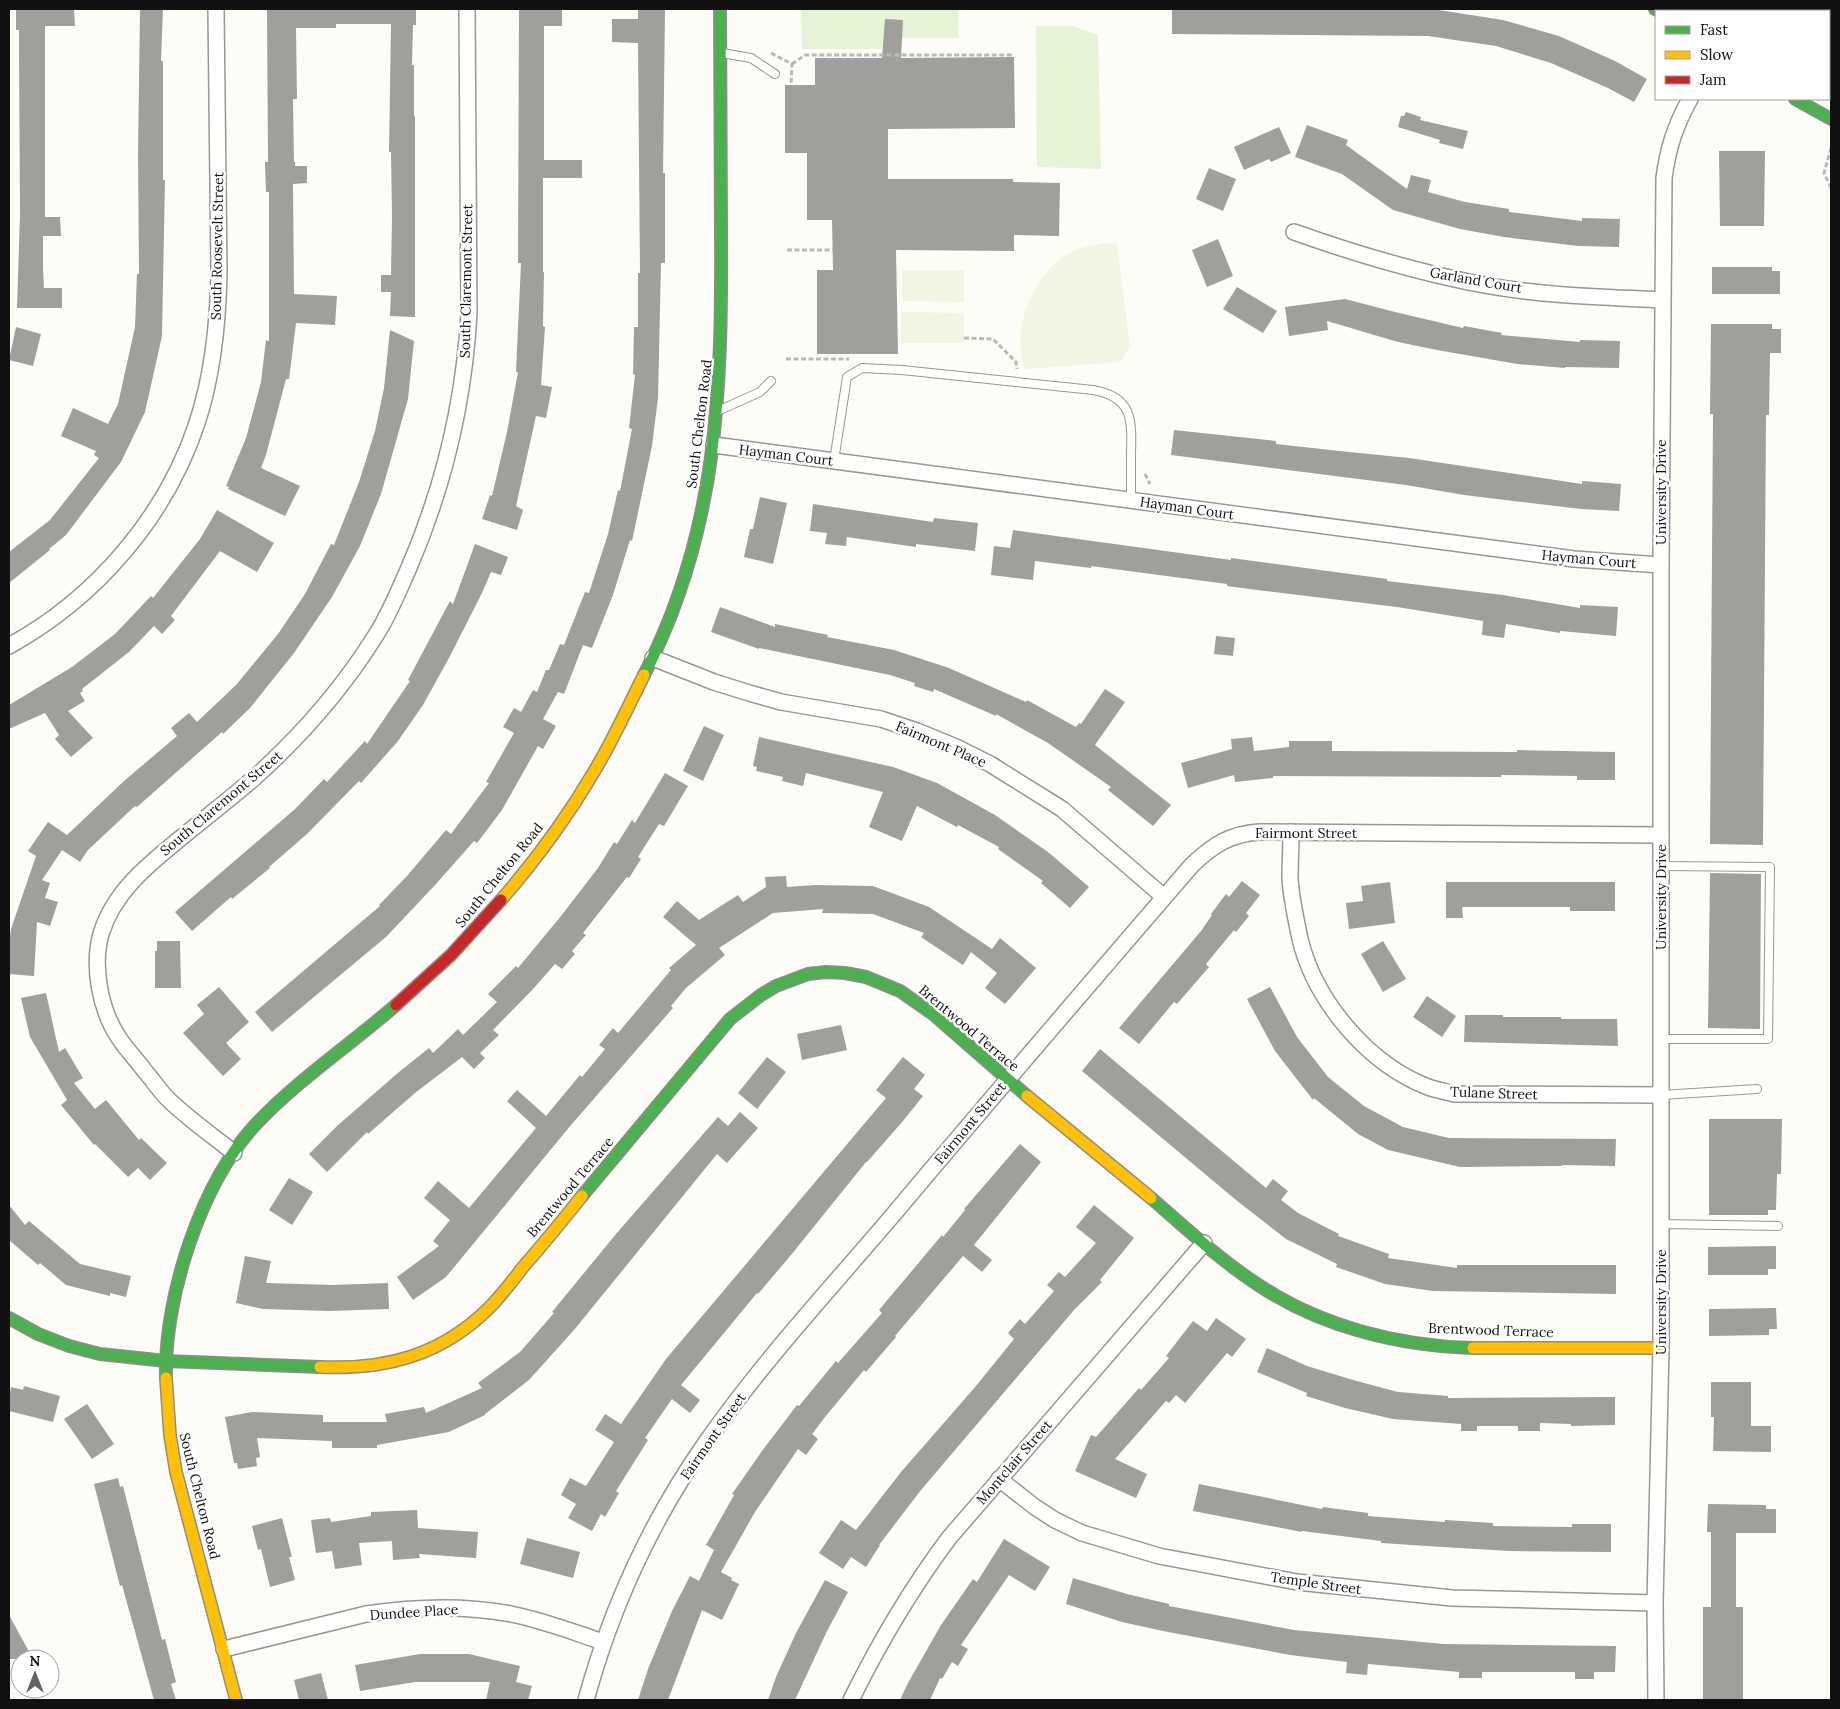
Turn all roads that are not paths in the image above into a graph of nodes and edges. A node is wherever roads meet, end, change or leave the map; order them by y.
1 (216, 9) edge
2 (467, 9) edge
3 (720, 9) edge
4 (720, 52) junction
5 (775, 74) dead end
6 (1690, 100) edge
7 (1797, 100) edge
8 (1828, 114) edge
9 (1294, 232) dead end
10 (1662, 300) junction
11 (771, 381) dead end
12 (718, 411) junction
13 (714, 445) junction
14 (834, 461) junction
15 (1130, 501) junction
16 (1661, 565) junction
17 (9, 646) edge
18 (653, 658) junction
19 (1291, 832) junction
20 (1661, 835) junction
21 (1660, 866) junction
22 (1164, 897) junction
23 (1661, 1039) junction
24 (1007, 1079) junction
25 (1757, 1089) dead end
26 (1660, 1095) junction
27 (234, 1153) junction
28 (1660, 1224) junction
29 (1778, 1226) dead end
30 (1204, 1242) junction
31 (9, 1318) edge
32 (1661, 1348) junction
33 (165, 1361) junction
34 (999, 1479) junction
35 (1655, 1603) junction
36 (603, 1642) junction
37 (224, 1649) junction
38 (236, 1700) edge
39 (586, 1700) edge
40 (852, 1700) edge
41 (1656, 1700) edge

1 - 17 street, South Roosevelt Street
2 - 27 street, South Claremont Street
3 - 4 street, South Chelton Road
4 - 5 lane
4 - 12 street, South Chelton Road
6 - 10 street, University Drive
7 - 8 street
9 - 10 street, Garland Court
10 - 16 street, University Drive
11 - 12 lane
12 - 13 street, South Chelton Road
13 - 14 street, Hayman Court
13 - 18 street, South Chelton Road
14 - 15 street, Hayman Court
14 - 15 lane
15 - 16 street, Hayman Court
16 - 20 street, University Drive
18 - 22 street, Fairmont Place
18 - 27 street, South Chelton Road
19 - 20 street, Fairmont Street
19 - 22 street, Fairmont Street
19 - 26 street, Tulane Street
20 - 21 street, University Drive
21 - 23 street, University Drive
21 - 23 lane
22 - 24 street, Fairmont Street
23 - 26 street, University Drive
24 - 30 street, Brentwood Terrace
24 - 33 street, Brentwood Terrace
24 - 36 street, Fairmont Street
25 - 26 lane
26 - 28 street, University Drive
27 - 33 street, South Chelton Road
28 - 29 lane
28 - 32 street, University Drive
30 - 32 street, Brentwood Terrace
30 - 34 street, Montclair Street
31 - 33 street, Brentwood Terrace
32 - 35 street, University Drive
33 - 37 street, South Chelton Road
34 - 35 street, Temple Street
34 - 40 street, Montclair Street
35 - 41 street, University Drive
36 - 37 street, Dundee Place
36 - 39 street, Fairmont Street
37 - 38 street, South Chelton Road

